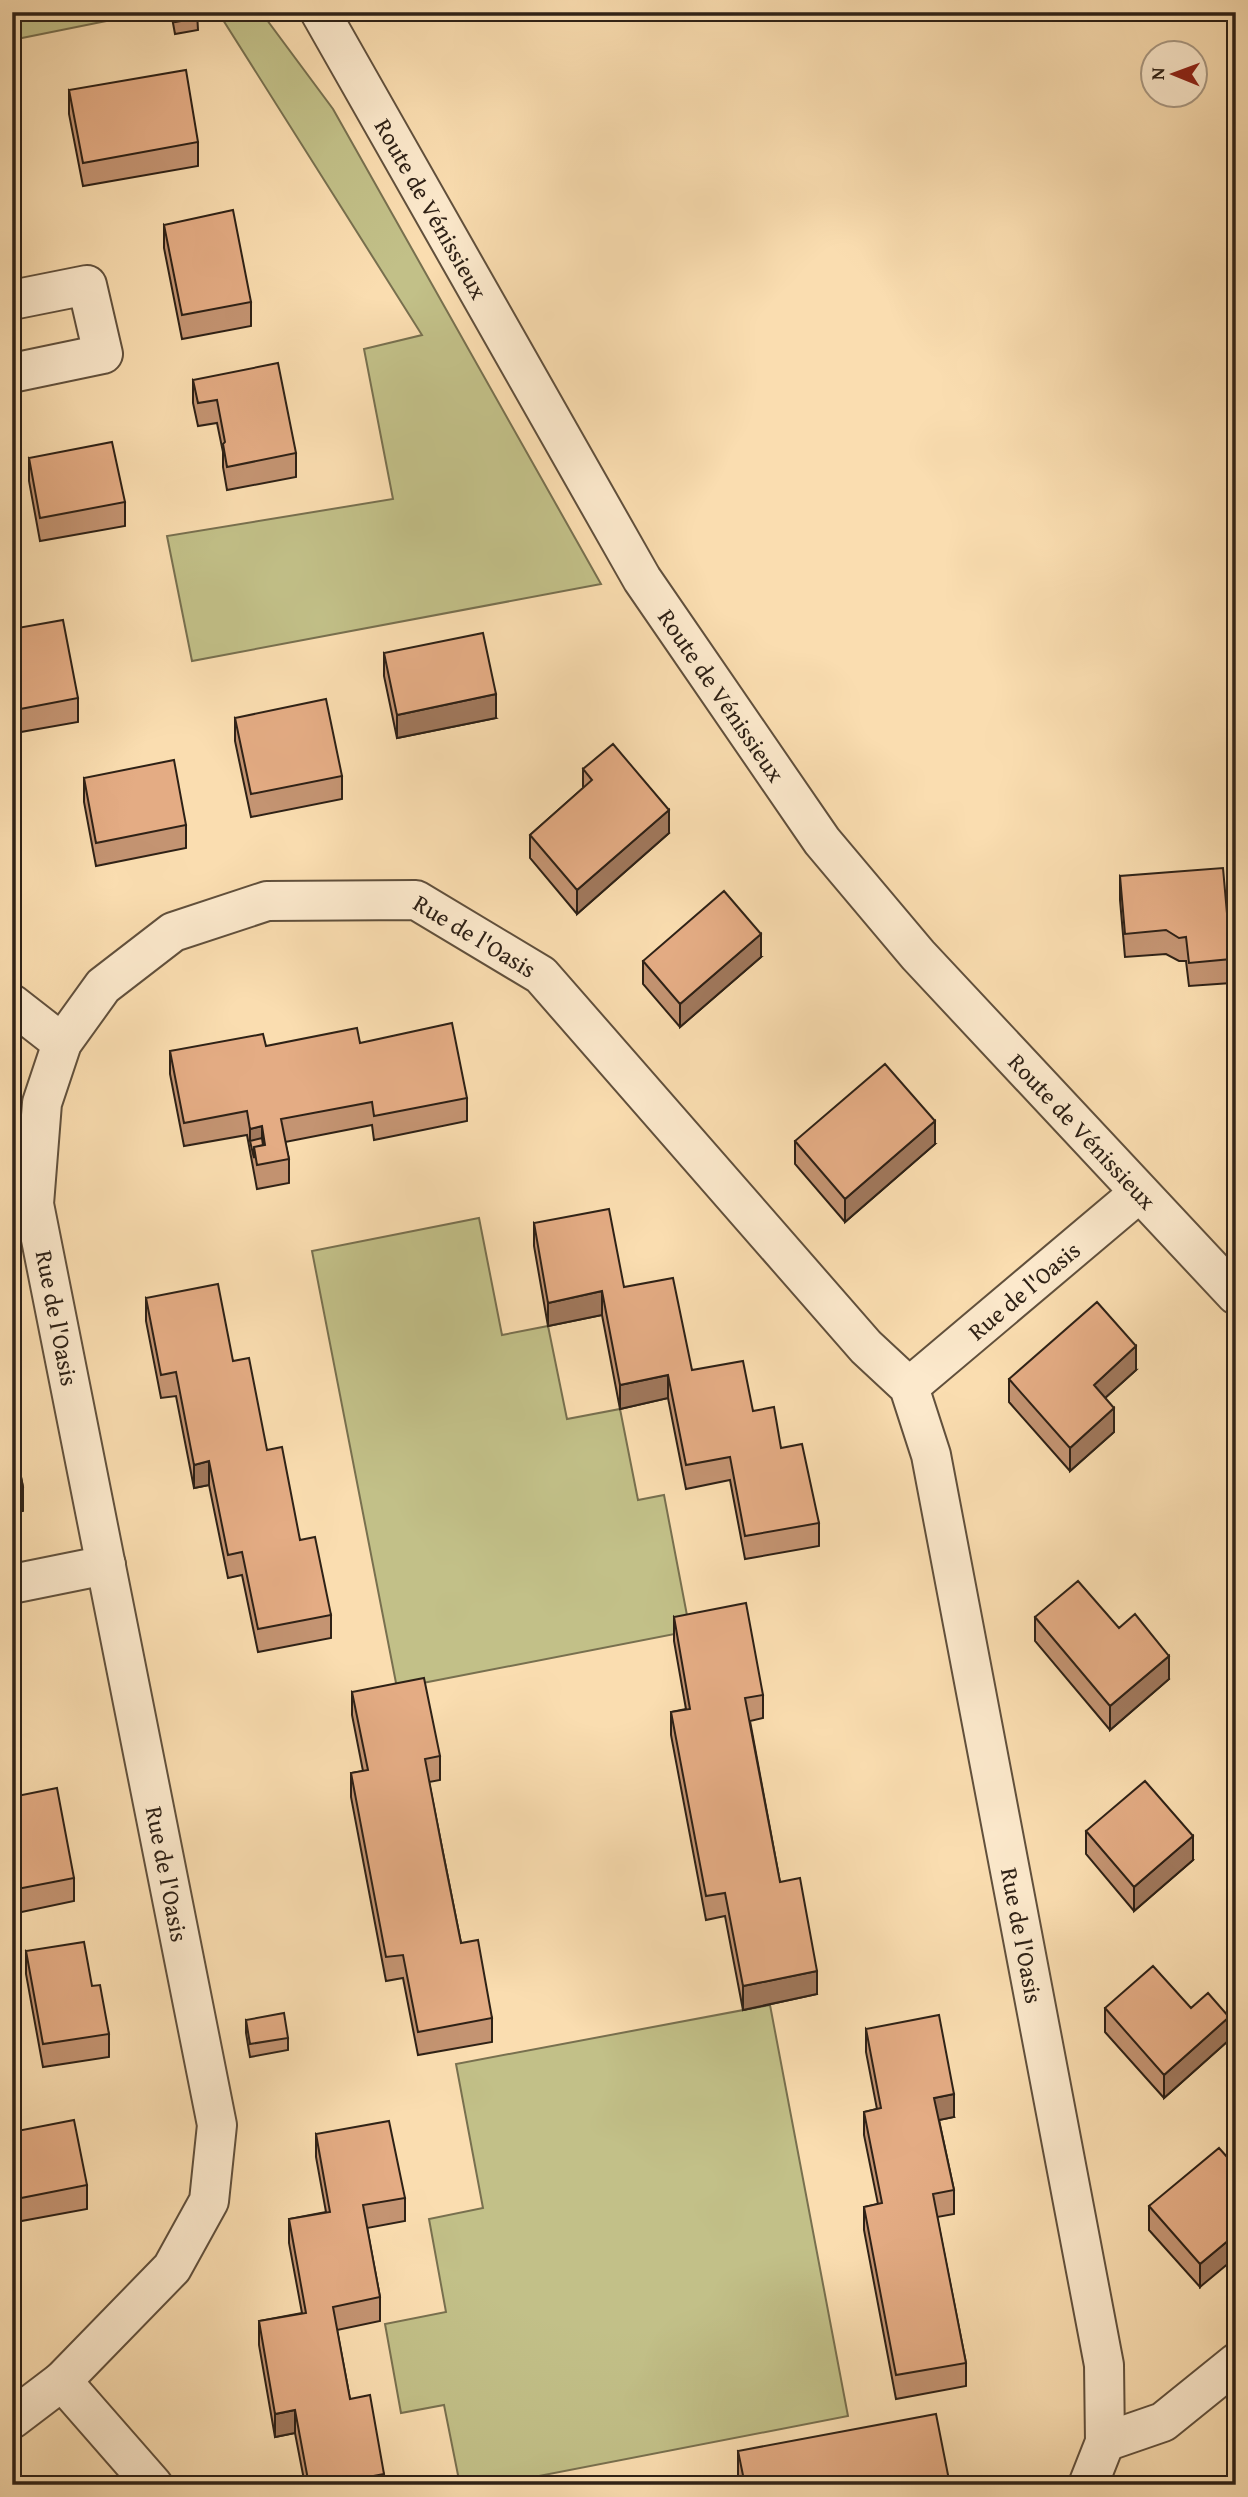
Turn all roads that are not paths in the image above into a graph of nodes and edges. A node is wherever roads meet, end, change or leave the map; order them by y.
1 (320, 12) edge
2 (12, 300) edge
3 (12, 373) edge
4 (12, 1004) edge
5 (62, 1042) junction
6 (1139, 1193) junction
7 (1236, 1295) edge
8 (909, 1387) junction
9 (106, 1565) junction
10 (12, 1584) edge
11 (1236, 2363) edge
12 (62, 2381) junction
13 (12, 2420) edge
14 (1105, 2442) junction
15 (153, 2485) edge
16 (1088, 2485) edge

1 - 6 street, Route de Vénissieux
2 - 3 street
4 - 5 street
5 - 8 street, Rue de l'Oasis
5 - 9 street, Rue de l'Oasis
6 - 7 street, Route de Vénissieux
6 - 8 street, Rue de l'Oasis
8 - 14 street, Rue de l'Oasis
9 - 10 street
9 - 12 street, Rue de l'Oasis
11 - 14 street
12 - 13 street, Rue de l'Oasis
12 - 15 street
14 - 16 street, Rue de l'Oasis

